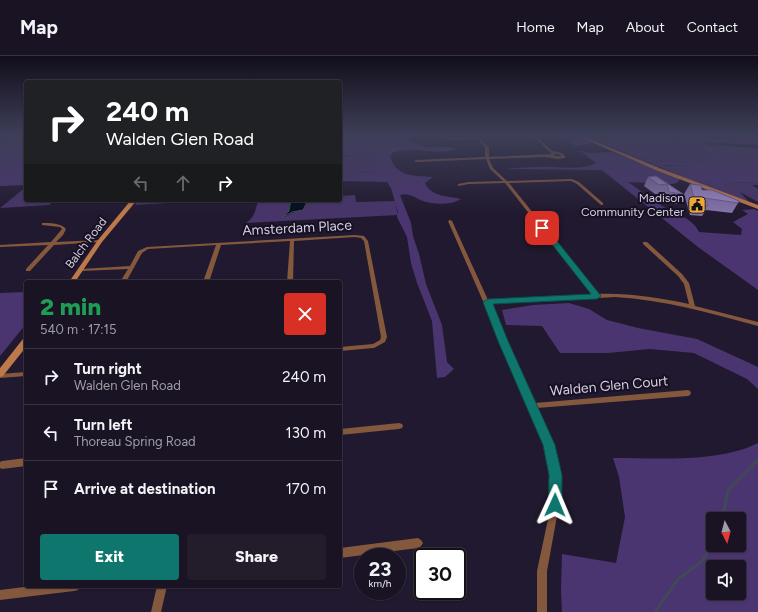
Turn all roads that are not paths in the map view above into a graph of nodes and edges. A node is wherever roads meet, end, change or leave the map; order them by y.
1 (488, 161) edge
2 (639, 161) edge
3 (506, 182) junction
4 (460, 185) dead end
5 (132, 202) edge
6 (602, 204) dead end
7 (758, 207) edge
8 (450, 221) dead end
9 (43, 224) dead end
10 (292, 240) junction
11 (100, 241) junction
12 (52, 243) junction
13 (646, 243) dead end
14 (219, 244) junction
15 (0, 246) edge
16 (132, 267) junction
17 (28, 270) dead end
18 (81, 270) junction
19 (74, 280) edge
20 (124, 280) edge
21 (207, 280) edge
22 (290, 280) edge
23 (597, 296) junction
24 (488, 302) junction
25 (692, 307) junction
26 (758, 324) edge
27 (24, 343) edge
28 (342, 348) edge
29 (24, 374) edge
30 (0, 375) edge
31 (688, 393) dead end
32 (532, 406) junction
33 (399, 426) dead end
34 (342, 432) edge
35 (24, 462) edge
36 (2, 464) dead end
37 (418, 543) dead end
38 (342, 553) edge
39 (59, 588) edge
40 (162, 588) edge
41 (0, 596) edge
42 (156, 612) edge
43 (542, 612) edge

1 - 3 street
2 - 7 street
3 - 4 street
3 - 6 street
3 - 23 street
5 - 11 street, Balch Road
8 - 24 street
9 - 12 street
10 - 14 street, Amsterdam Place
10 - 22 street
10 - 28 street, Amsterdam Place
11 - 12 street
11 - 18 street, Balch Road
12 - 15 street
12 - 17 street
13 - 25 street
14 - 16 street, Amsterdam Place
14 - 21 street
16 - 18 street
16 - 20 street, Amsterdam Place
18 - 19 street, Balch Road
23 - 24 street
23 - 25 street
24 - 32 street
25 - 26 street
27 - 30 street
29 - 30 street
31 - 32 street, Walden Glen Court
32 - 43 street
33 - 34 street
35 - 36 street
37 - 38 street
39 - 41 street
40 - 42 street

